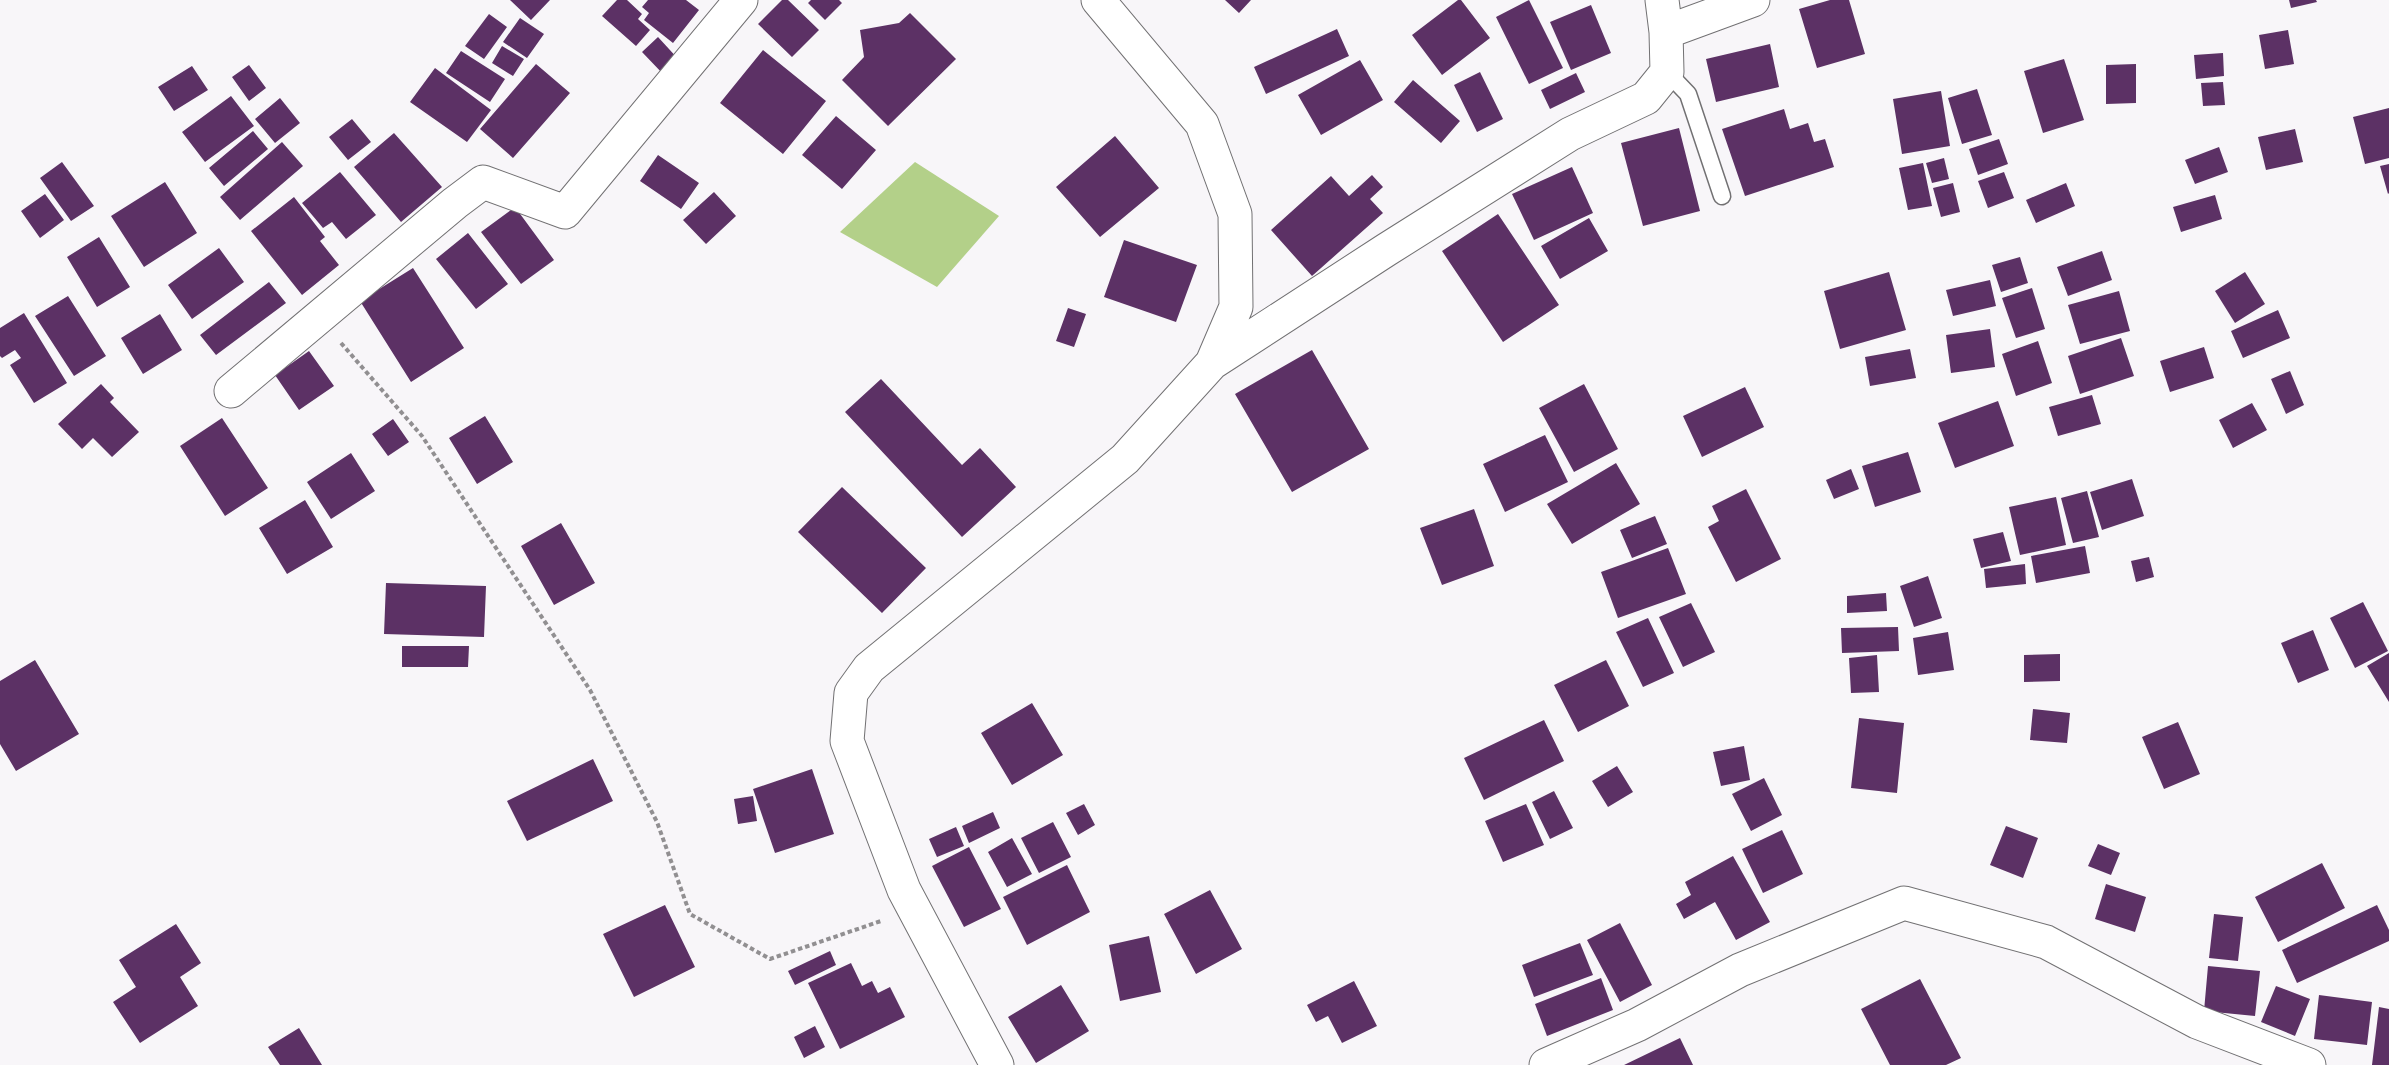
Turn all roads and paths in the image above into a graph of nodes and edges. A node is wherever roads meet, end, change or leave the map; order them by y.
1 (741, 0) edge
2 (1098, 0) edge
3 (1753, 0) edge
4 (1664, 16) edge
5 (1666, 72) junction
6 (1722, 196) dead end
7 (318, 317) junction
8 (1212, 363) junction
9 (231, 391) dead end
10 (915, 910) junction
11 (997, 1065) edge
12 (1546, 1065) edge
13 (2309, 1065) edge

1 - 7 street
2 - 8 street
3 - 4 street
4 - 5 street
5 - 6 lane
5 - 8 street
7 - 9 street
7 - 10 path
8 - 10 street
10 - 11 street
12 - 13 street

